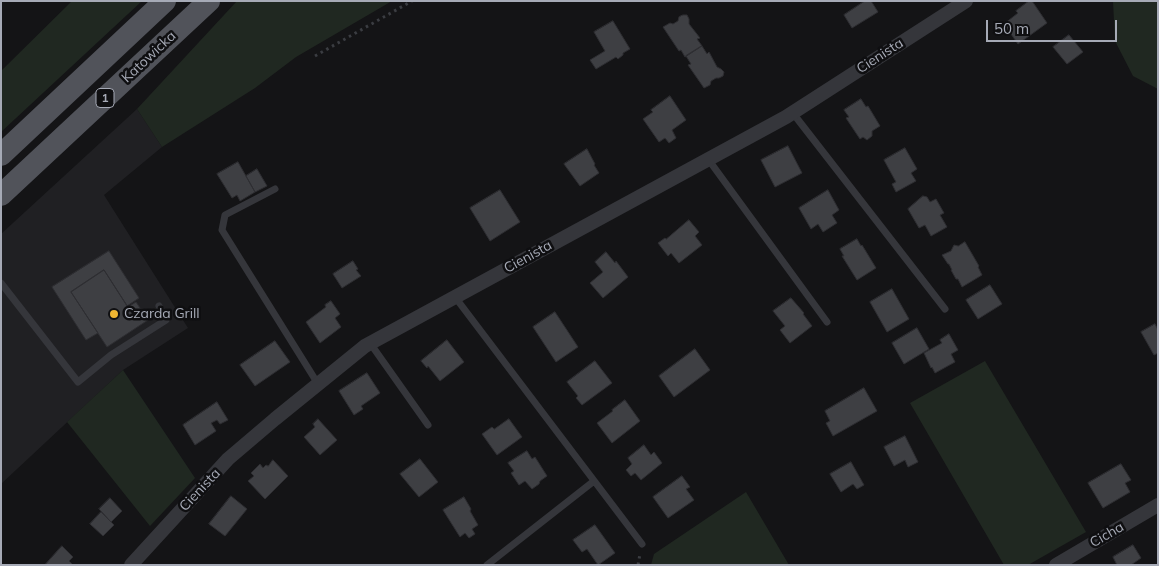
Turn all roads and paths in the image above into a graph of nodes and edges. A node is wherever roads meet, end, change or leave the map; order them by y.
1 (165, 1) edge
2 (209, 1) edge
3 (412, 1) edge
4 (966, 1) edge
5 (315, 56) dead end
6 (792, 112) junction
7 (1, 155) edge
8 (708, 159) junction
9 (275, 189) dead end
10 (1, 195) edge
11 (1, 283) edge
12 (8, 292) junction
13 (455, 297) junction
14 (1, 298) edge
15 (158, 306) dead end
16 (945, 309) dead end
17 (827, 322) dead end
18 (370, 343) junction
19 (318, 384) junction
20 (428, 425) dead end
21 (594, 481) junction
22 (1158, 505) edge
23 (642, 544) dead end
24 (131, 565) edge
25 (487, 565) edge
26 (1056, 565) edge

1 - 7 main road, 1
2 - 10 main road, Katowicka / 1
3 - 5 path
4 - 6 street, Cienista
6 - 8 street, Cienista
6 - 16 lane
8 - 13 street, Cienista
8 - 17 lane
9 - 19 lane
11 - 12 lane
12 - 14 lane
12 - 15 lane
13 - 18 street, Cienista
13 - 21 lane
18 - 19 street, Cienista
18 - 20 lane
19 - 24 street, Cienista
21 - 23 lane
21 - 25 lane
22 - 26 street, Cicha

